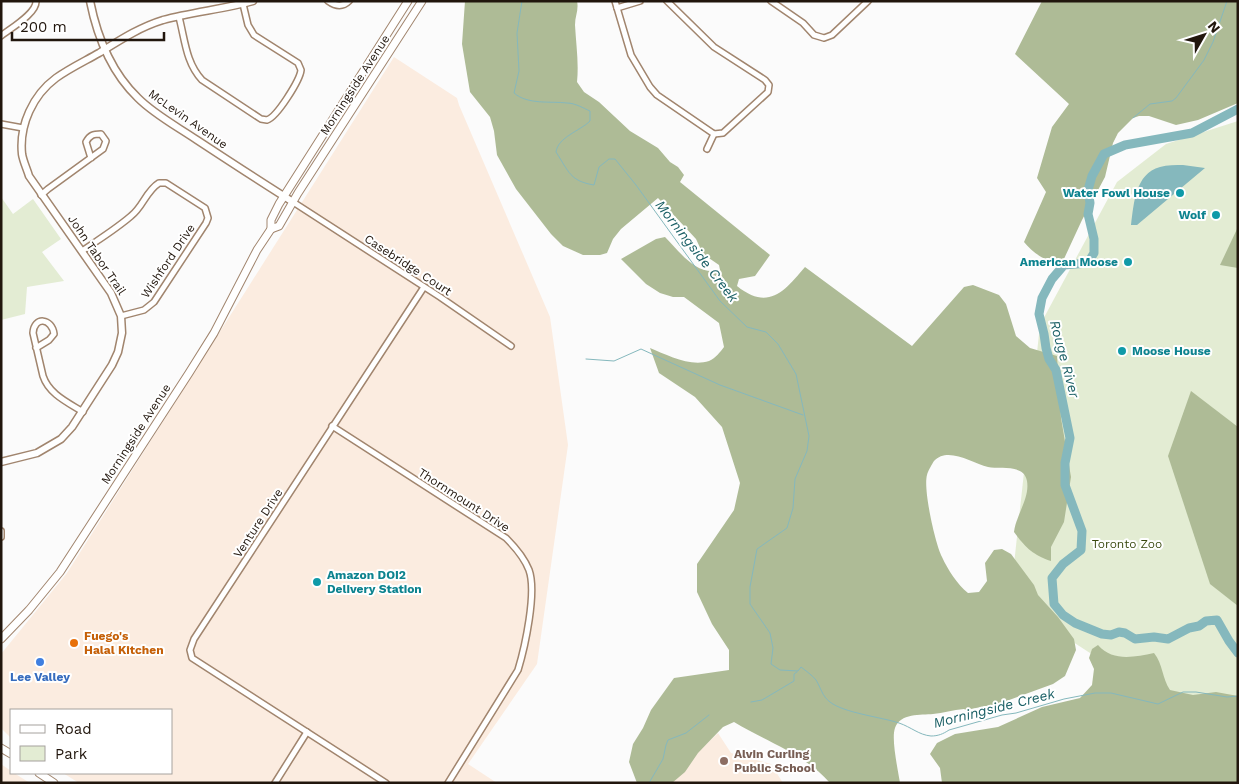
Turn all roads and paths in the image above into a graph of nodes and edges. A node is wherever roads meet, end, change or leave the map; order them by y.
1 (36, 1) edge
2 (90, 1) edge
3 (253, 1) edge
4 (328, 1) edge
5 (349, 1) edge
6 (408, 1) edge
7 (422, 1) edge
8 (615, 1) edge
9 (640, 1) edge
10 (667, 1) edge
11 (770, 1) edge
12 (868, 1) edge
13 (243, 4) junction
14 (617, 8) junction
15 (179, 17) junction
16 (1, 36) edge
17 (105, 49) junction
18 (1, 124) edge
19 (23, 128) junction
20 (714, 134) junction
21 (707, 149) dead end
22 (91, 158) junction
23 (41, 195) junction
24 (284, 196) junction
25 (293, 202) junction
26 (271, 229) junction
27 (82, 251) junction
28 (424, 287) junction
29 (122, 316) junction
30 (511, 346) dead end
31 (36, 348) junction
32 (82, 412) junction
33 (332, 426) junction
34 (1, 462) edge
35 (1, 531) edge
36 (1, 537) edge
37 (1, 639) edge
38 (307, 732) junction
39 (40, 774) edge
40 (54, 783) edge
41 (275, 783) edge
42 (386, 783) edge
43 (448, 783) edge

1 - 16 street
2 - 17 street, McLevin Avenue
3 - 13 street, John Tabor Trail
4 - 5 street
6 - 24 main road, Morningside Avenue
7 - 25 main road, Morningside Avenue
8 - 14 street
9 - 14 street
10 - 20 street
11 - 12 street
13 - 15 street, John Tabor Trail
13 - 15 street
14 - 20 street
15 - 17 street, John Tabor Trail
17 - 19 street, John Tabor Trail
17 - 24 street, McLevin Avenue
18 - 19 street
19 - 23 street, John Tabor Trail
20 - 21 street
22 - 22 street
22 - 23 street
23 - 27 street, John Tabor Trail
24 - 25 street, McLevin Avenue
24 - 26 main road, Morningside Avenue
25 - 26 main road, Morningside Avenue
25 - 28 street, Casebridge Court
26 - 37 main road, Morningside Avenue
27 - 29 street, John Tabor Trail
27 - 29 street, Wishford Drive
28 - 30 street, Casebridge Court
28 - 33 street, Venture Drive
29 - 32 street, John Tabor Trail
31 - 31 street
31 - 32 street
32 - 34 street, John Tabor Trail
33 - 38 street, Venture Drive
33 - 43 street, Thornmount Drive
35 - 36 street
38 - 41 street
38 - 42 street
39 - 40 main road

